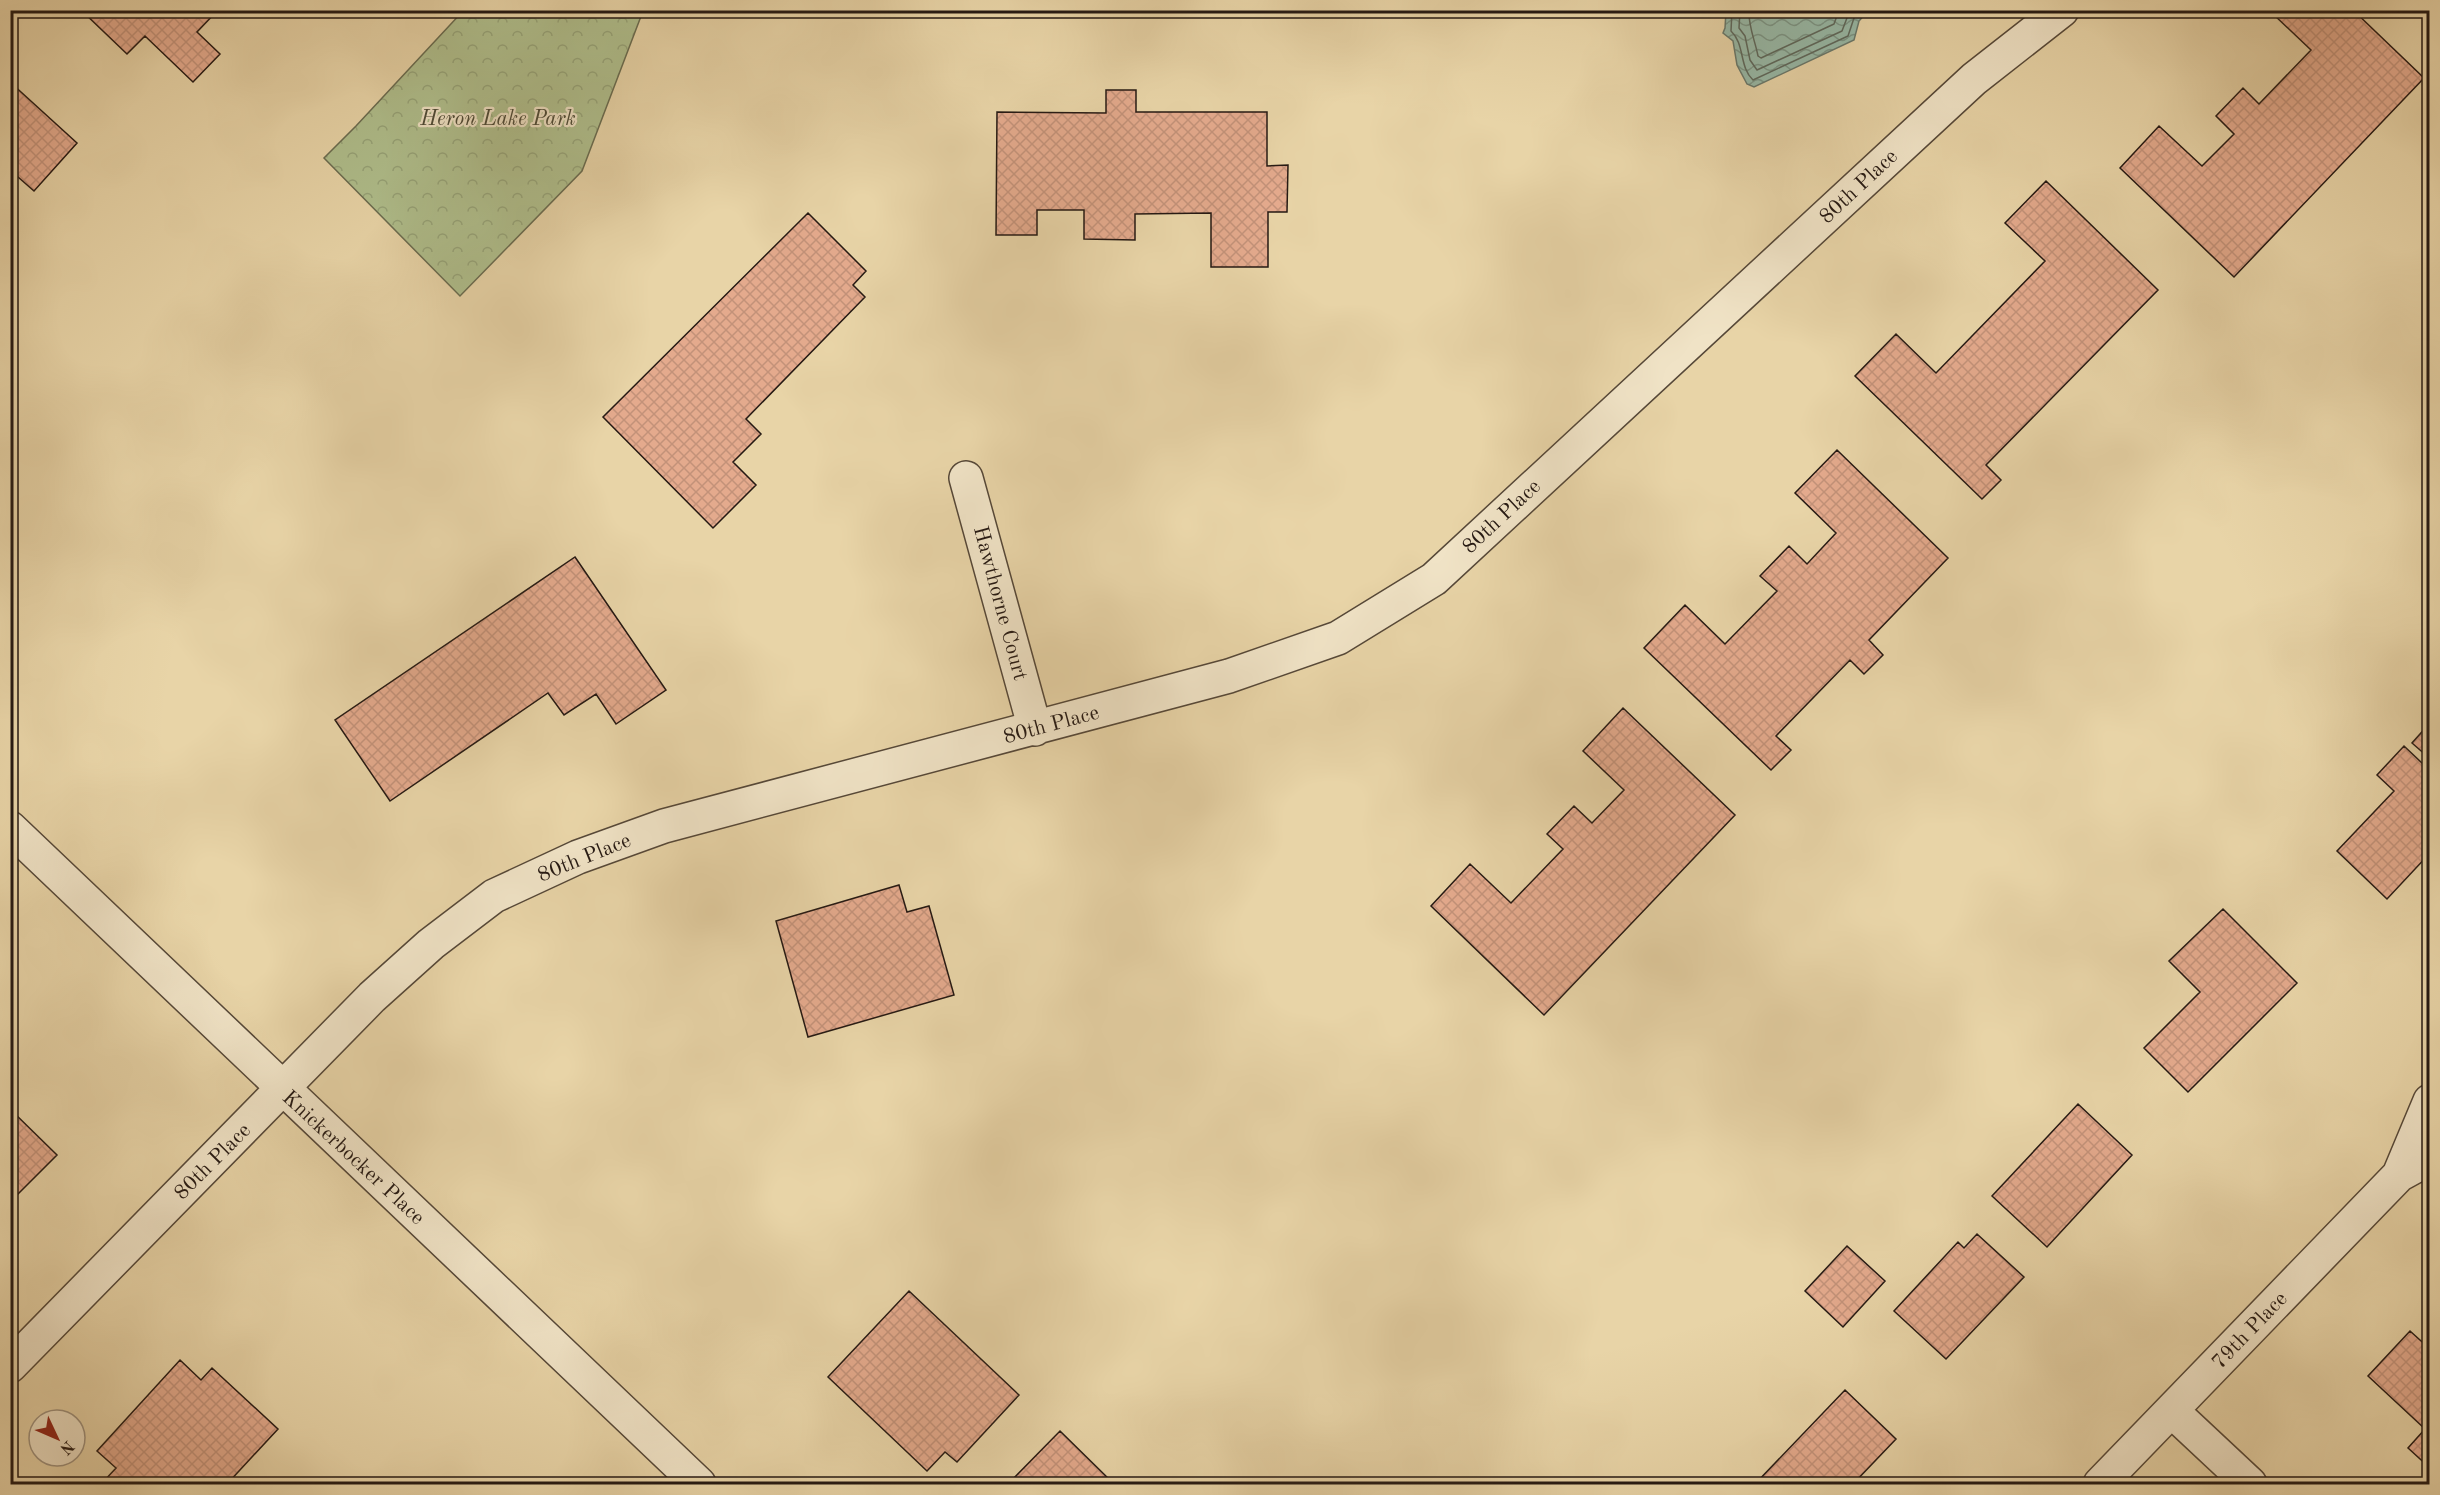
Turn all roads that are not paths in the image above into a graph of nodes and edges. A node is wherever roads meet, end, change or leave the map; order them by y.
1 (2062, 10) edge
2 (966, 478) dead end
3 (1035, 729) junction
4 (10, 828) edge
5 (282, 1089) junction
6 (2430, 1101) edge
7 (2430, 1158) edge
8 (2399, 1175) junction
9 (10, 1366) edge
10 (2172, 1411) junction
11 (699, 1485) edge
12 (2100, 1485) edge
13 (2250, 1485) edge

1 - 3 street, 80th Place
2 - 3 street, Hawthorne Court
3 - 5 street, 80th Place
4 - 5 street, Knickerbocker Place
5 - 9 street, 80th Place
5 - 11 street, Knickerbocker Place
6 - 8 street, 79th Place
7 - 8 street, 79th Place
8 - 10 street, 79th Place
10 - 12 street, 79th Place
10 - 13 street

